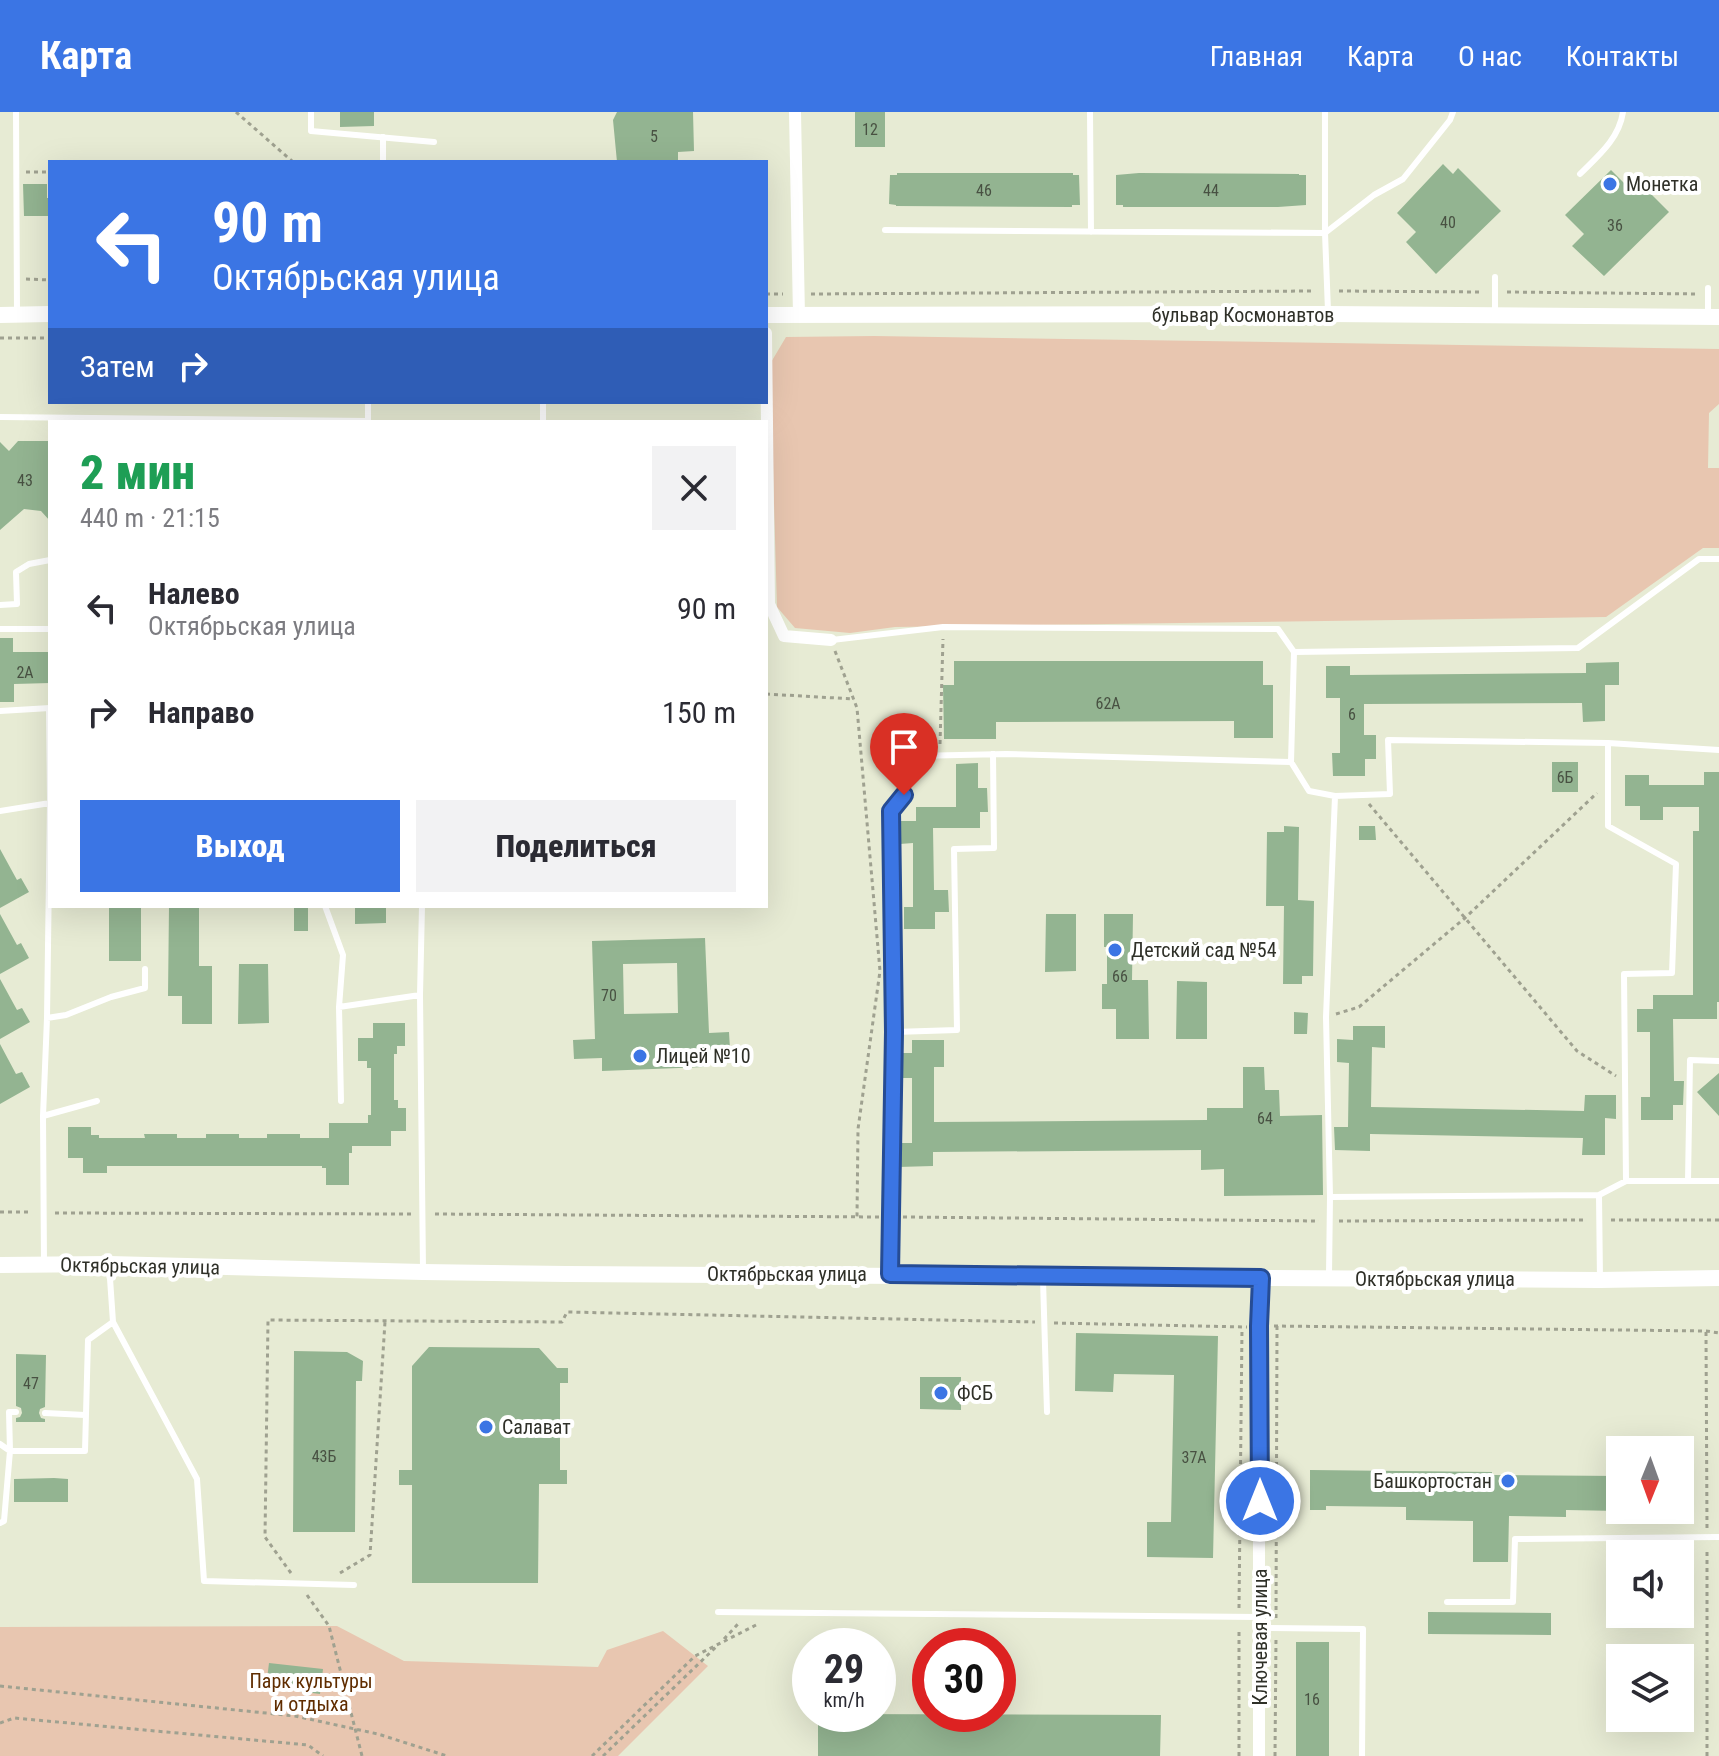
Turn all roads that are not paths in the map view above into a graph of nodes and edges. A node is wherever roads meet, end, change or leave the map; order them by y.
1 (16, 112) edge
2 (311, 112) edge
3 (795, 112) edge
4 (1090, 112) edge
5 (1325, 112) edge
6 (1453, 112) edge
7 (1623, 112) edge
8 (383, 137) junction
9 (434, 142) dead end
10 (383, 160) edge
11 (1580, 174) dead end
12 (885, 230) dead end
13 (1091, 232) junction
14 (1325, 233) junction
15 (1495, 277) dead end
16 (1708, 291) road end
17 (8, 314) edge
18 (48, 314) edge
19 (1328, 314) junction
20 (768, 315) edge
21 (1495, 315) junction
22 (799, 316) junction
23 (1714, 317) edge
24 (0, 417) edge
25 (221, 420) edge
26 (768, 514) edge
27 (1719, 559) edge
28 (48, 560) edge
29 (0, 605) edge
30 (0, 629) edge
31 (48, 629) edge
32 (831, 640) joint
33 (1294, 652) junction
34 (48, 708) edge
35 (0, 711) edge
36 (1608, 743) junction
37 (1719, 750) edge
38 (993, 754) junction
39 (1291, 762) junction
40 (1335, 796) junction
41 (48, 802) edge
42 (0, 811) edge
43 (49, 908) edge
44 (326, 908) edge
45 (422, 908) edge
46 (145, 969) dead end
47 (420, 995) junction
48 (339, 1007) junction
49 (47, 1018) junction
50 (894, 1032) junction
51 (1719, 1061) edge
52 (97, 1101) dead end
53 (341, 1101) dead end
54 (43, 1116) junction
55 (1626, 1181) junction
56 (1688, 1181) junction
57 (1719, 1181) edge
58 (1599, 1195) junction
59 (1330, 1197) junction
60 (44, 1264) junction
61 (109, 1264) junction
62 (0, 1265) edge
63 (423, 1272) junction
64 (890, 1274) junction
65 (1043, 1276) junction
66 (1261, 1278) junction
67 (1719, 1278) edge
68 (1329, 1279) junction
69 (1600, 1280) junction
70 (113, 1322) junction
71 (16, 1412) dead end
72 (1047, 1412) dead end
73 (45, 1413) dead end
74 (85, 1415) junction
75 (0, 1444) edge
76 (10, 1451) junction
77 (0, 1523) edge
78 (1719, 1537) edge
79 (354, 1585) dead end
80 (1447, 1602) dead end
81 (718, 1612) dead end
82 (1260, 1623) junction
83 (1259, 1756) edge
84 (1362, 1756) edge

1 - 17 lane
2 - 8 lane
3 - 22 street
4 - 13 lane
5 - 14 lane
6 - 14 lane
7 - 11 lane
8 - 9 lane
8 - 10 lane
12 - 13 lane
13 - 14 lane
14 - 19 lane
15 - 21 lane
16 - 23 lane
17 - 18 street
19 - 21 street, бульвар Космонавтов
19 - 22 street, бульвар Космонавтов
20 - 22 street, бульвар Космонавтов
21 - 23 street, бульвар Космонавтов
24 - 25 lane
26 - 32 street
27 - 33 lane
28 - 29 lane
30 - 31 lane
32 - 33 lane
33 - 39 lane
34 - 35 lane
36 - 37 lane
36 - 40 lane
36 - 55 lane
38 - 39 lane
38 - 50 lane
38 - 50 lane
39 - 40 lane
40 - 59 lane
41 - 42 lane
43 - 49 lane
44 - 48 lane
45 - 47 lane
46 - 49 lane
47 - 48 lane
47 - 63 lane
48 - 53 lane
49 - 54 lane
50 - 64 lane
51 - 56 lane
52 - 54 lane
54 - 60 lane
55 - 56 lane
55 - 58 lane
56 - 57 lane
58 - 59 lane
58 - 69 lane
59 - 68 lane
60 - 61 street, Октябрьская улица
60 - 62 street, Октябрьская улица
61 - 63 street, Октябрьская улица
61 - 70 lane
63 - 64 street, Октябрьская улица
64 - 65 street, Октябрьская улица
65 - 66 street, Октябрьская улица
65 - 72 lane
66 - 68 street, Октябрьская улица
66 - 82 street, Ключевая улица
67 - 69 street, Октябрьская улица
68 - 69 street, Октябрьская улица
70 - 74 lane
70 - 79 lane
71 - 76 lane
73 - 74 lane
74 - 76 lane
75 - 76 lane
76 - 77 lane
78 - 80 lane
81 - 82 lane
82 - 83 street, Ключевая улица
82 - 84 lane

